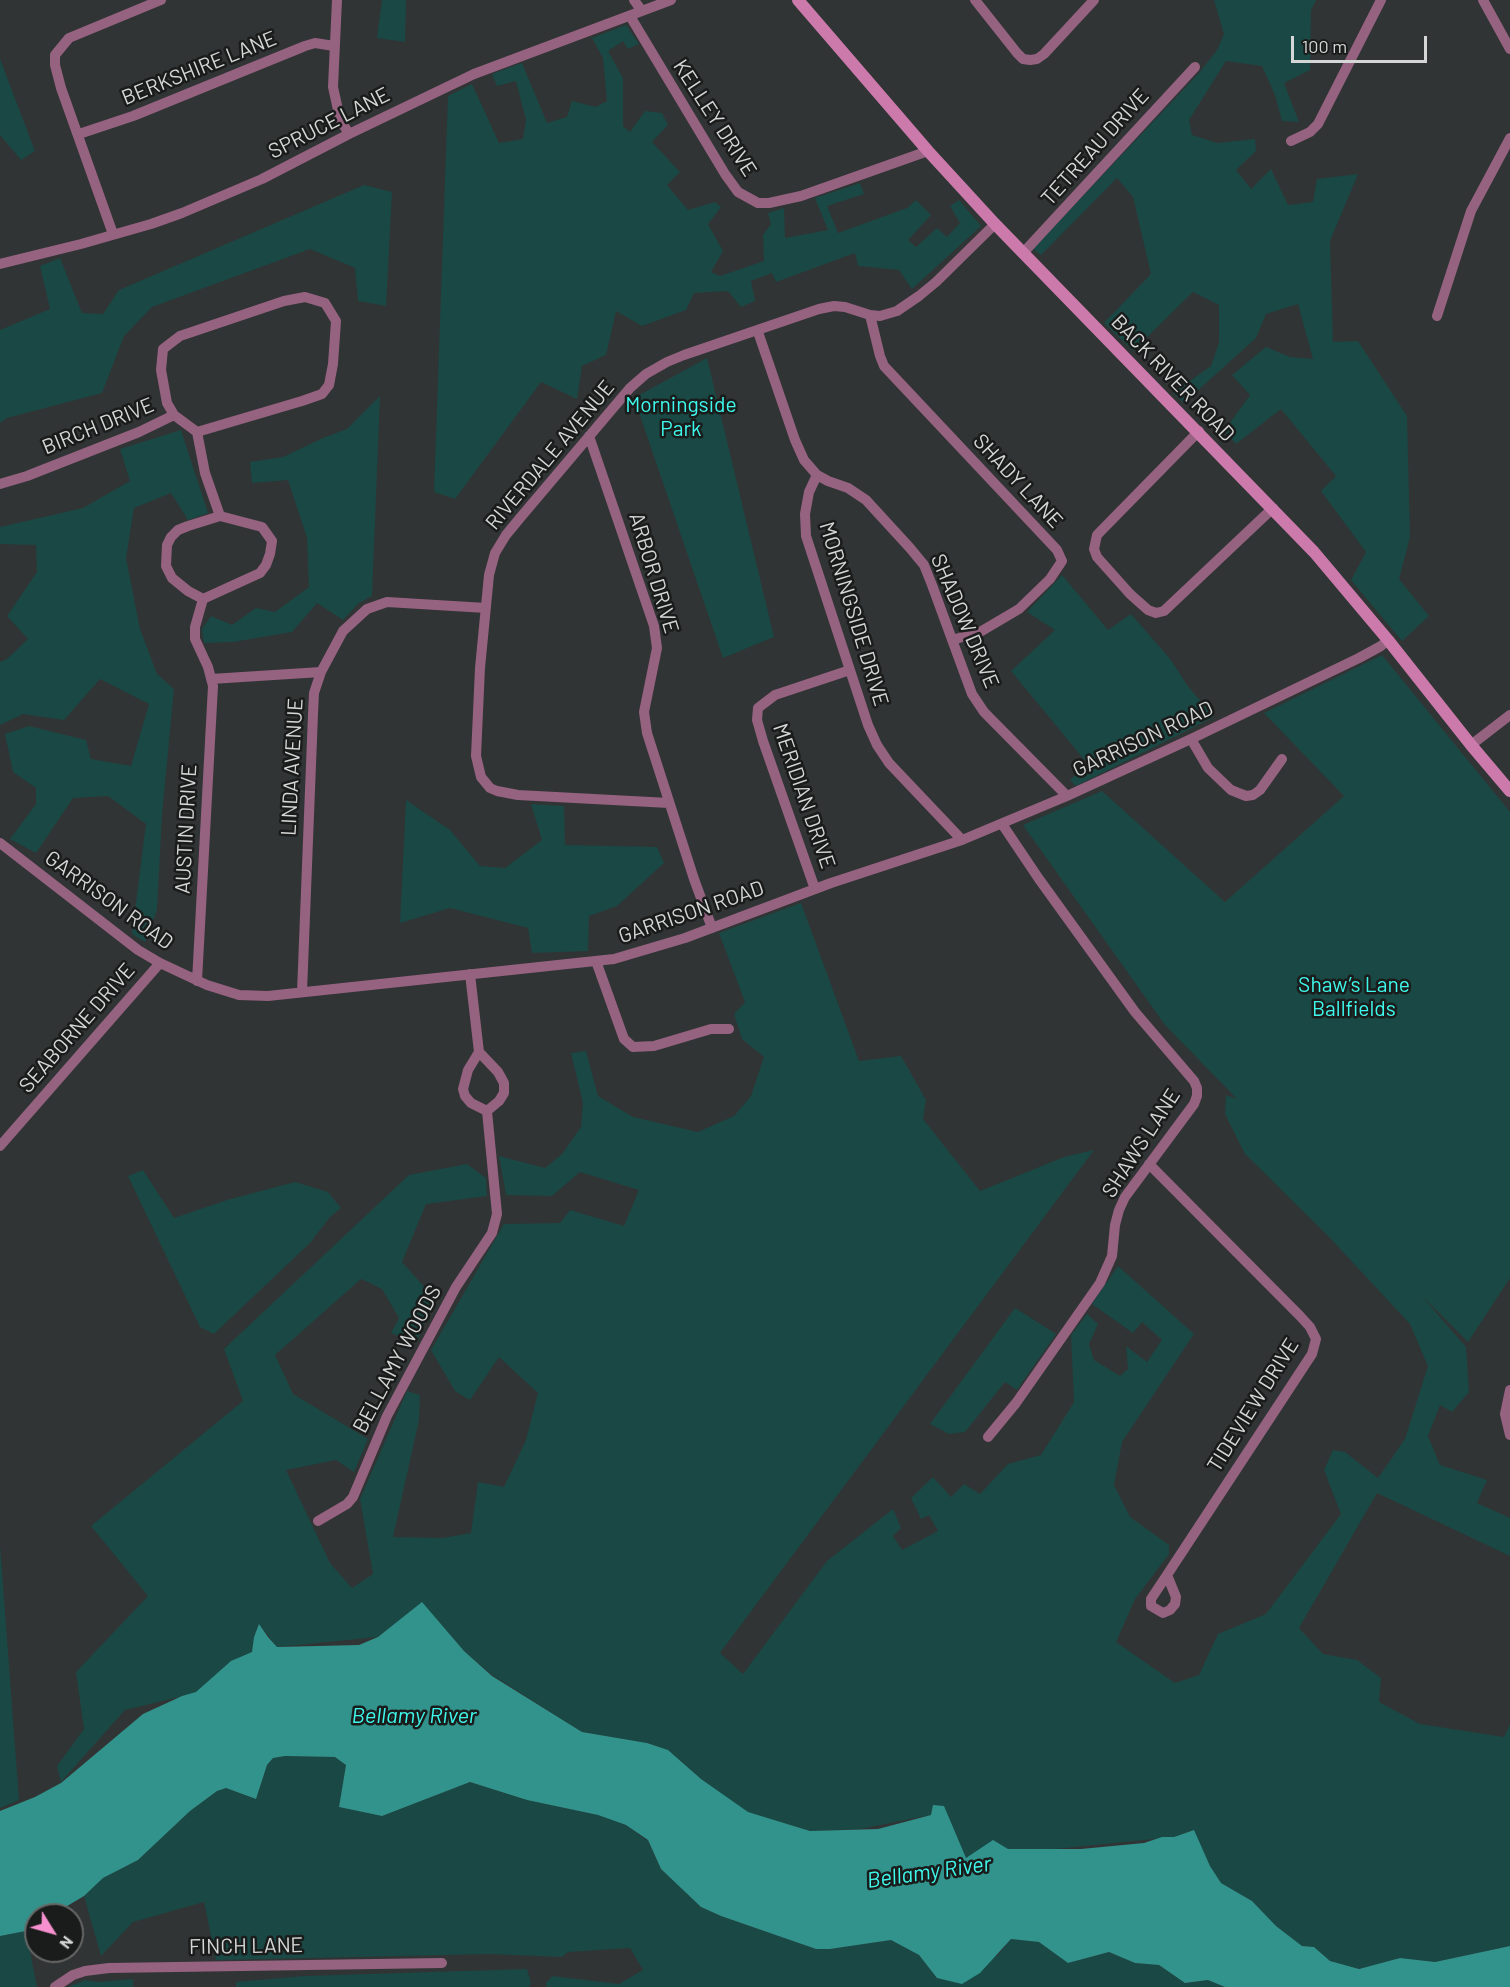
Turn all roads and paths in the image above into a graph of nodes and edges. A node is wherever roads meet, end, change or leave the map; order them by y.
1 (160, 0) edge
2 (336, 0) edge
3 (634, 0) edge
4 (671, 0) edge
5 (975, 0) edge
6 (1094, 0) edge
7 (1381, 0) edge
8 (1483, 0) edge
9 (800, 1) edge
10 (642, 11) junction
11 (630, 16) junction
12 (334, 46) junction
13 (1510, 49) edge
14 (1195, 67) dead end
15 (79, 134) junction
16 (349, 134) junction
17 (1510, 138) edge
18 (1291, 141) dead end
19 (928, 151) junction
20 (995, 224) junction
21 (113, 234) junction
22 (1023, 253) junction
23 (0, 264) edge
24 (870, 315) junction
25 (1437, 316) dead end
26 (758, 332) junction
27 (174, 415) junction
28 (197, 432) junction
29 (1199, 432) junction
30 (589, 436) junction
31 (817, 475) junction
32 (0, 484) edge
33 (1273, 507) junction
34 (220, 516) junction
35 (203, 599) junction
36 (486, 608) junction
37 (952, 640) junction
38 (1388, 640) junction
39 (850, 670) junction
40 (321, 672) junction
41 (212, 679) junction
42 (1510, 715) edge
43 (1191, 739) junction
44 (1471, 745) junction
45 (1282, 759) dead end
46 (1510, 791) edge
47 (1067, 796) junction
48 (669, 803) junction
49 (1002, 824) junction
50 (962, 840) junction
51 (0, 843) edge
52 (815, 889) junction
53 (712, 928) junction
54 (596, 961) junction
55 (160, 963) junction
56 (470, 974) junction
57 (197, 981) junction
58 (302, 992) junction
59 (729, 1029) dead end
60 (479, 1052) junction
61 (487, 1111) junction
62 (0, 1146) edge
63 (1149, 1164) junction
64 (1510, 1390) edge
65 (1510, 1435) edge
66 (988, 1437) dead end
67 (318, 1521) dead end
68 (1167, 1575) dead end
69 (442, 1963) dead end
70 (55, 1987) edge

1 - 15 street
2 - 12 street
3 - 10 street
4 - 10 street, SPRUCE LANE
5 - 6 street
7 - 18 street
8 - 13 street
9 - 19 street, BACK RIVER ROAD
10 - 11 street, SPRUCE LANE
11 - 16 street, SPRUCE LANE
11 - 19 street, KELLEY DRIVE
12 - 15 street, BERKSHIRE LANE
12 - 16 street
14 - 22 street, TETREAU DRIVE
15 - 21 street
16 - 21 street, SPRUCE LANE
17 - 25 street
19 - 20 street, BACK RIVER ROAD
20 - 22 street, BACK RIVER ROAD
20 - 24 street
21 - 23 street, SPRUCE LANE
22 - 29 street, BACK RIVER ROAD
24 - 26 street
24 - 37 street, SHADY LANE
26 - 30 street, RIVERDALE AVENUE
26 - 31 street
27 - 28 street
27 - 28 street, BIRCH DRIVE
27 - 32 street, BIRCH DRIVE
28 - 34 street
29 - 33 street, BACK RIVER ROAD
29 - 33 street
30 - 36 street, RIVERDALE AVENUE
30 - 48 street, ARBOR DRIVE
31 - 37 street, SHADOW DRIVE
31 - 39 street, MORNINGSIDE DRIVE
33 - 38 street, BACK RIVER ROAD
34 - 35 street
34 - 35 street
35 - 41 street
36 - 40 street, LINDA AVENUE
36 - 48 street, RIVERDALE AVENUE
37 - 47 street, SHADOW DRIVE
38 - 43 street, GARRISON ROAD
38 - 44 street, BACK RIVER ROAD
39 - 50 street, MORNINGSIDE DRIVE
39 - 52 street, MERIDIAN DRIVE
40 - 41 street
40 - 58 street, LINDA AVENUE
41 - 57 street, AUSTIN DRIVE
42 - 44 street
43 - 45 street
43 - 47 street, GARRISON ROAD
44 - 46 street, BACK RIVER ROAD
47 - 49 street, GARRISON ROAD
48 - 53 street, ARBOR DRIVE
49 - 50 street, GARRISON ROAD
49 - 63 street, SHAWS LANE
50 - 52 street, GARRISON ROAD
51 - 55 street, GARRISON ROAD
52 - 53 street, GARRISON ROAD
53 - 54 street, GARRISON ROAD
54 - 56 street, GARRISON ROAD
54 - 59 street
55 - 57 street, GARRISON ROAD
55 - 62 street, SEABORNE DRIVE
56 - 58 street, GARRISON ROAD
56 - 60 street
57 - 58 street, GARRISON ROAD
60 - 61 street
60 - 61 street
61 - 67 street, BELLAMY WOODS
63 - 66 street, SHAWS LANE
63 - 68 street, TIDEVIEW DRIVE
64 - 65 street
69 - 70 street, FINCH LANE

